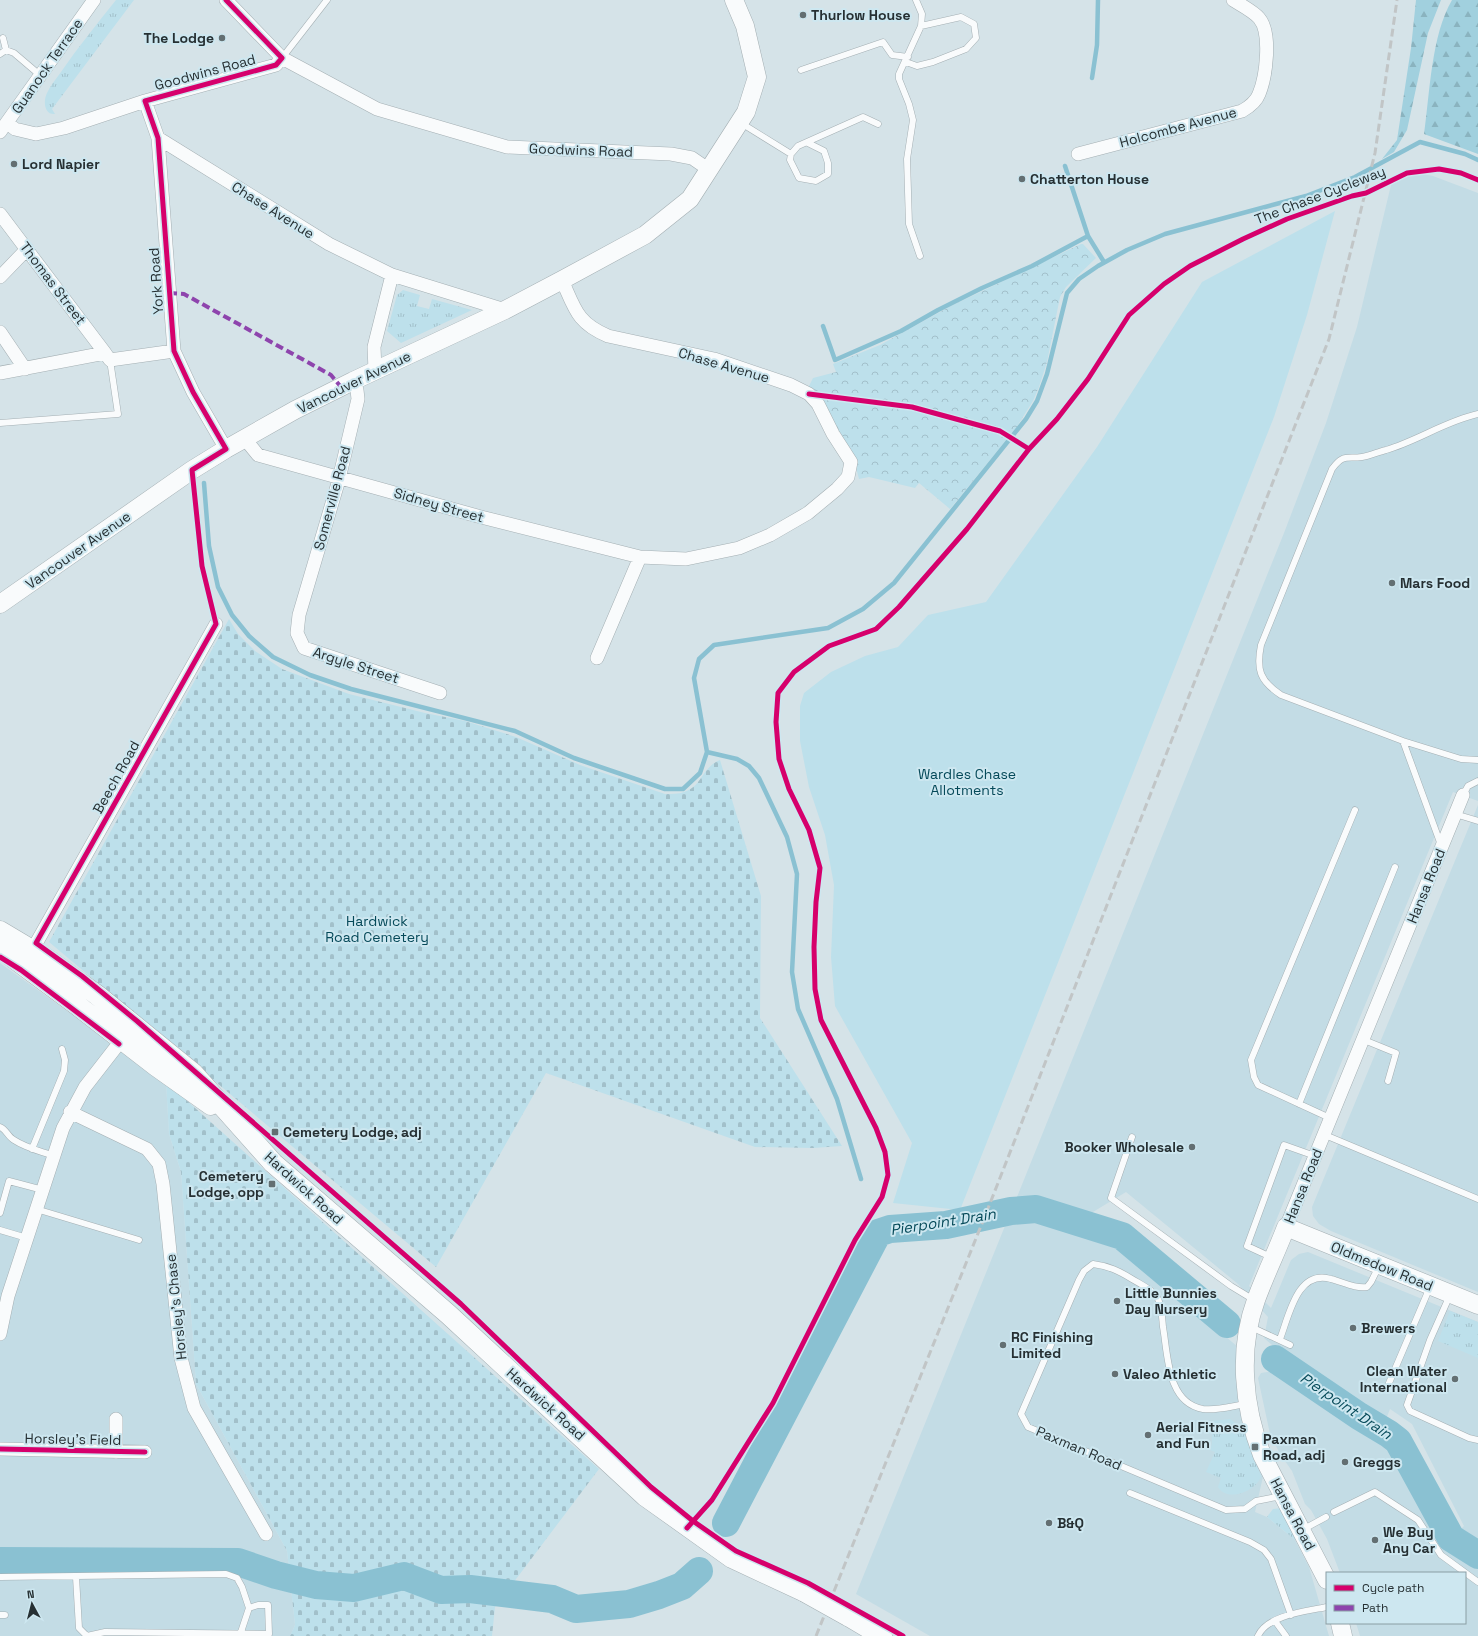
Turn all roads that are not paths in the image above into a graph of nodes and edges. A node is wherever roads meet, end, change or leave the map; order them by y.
1 (94, 0) edge
2 (226, 0) edge
3 (327, 0) edge
4 (734, 0) edge
5 (916, 0) edge
6 (1234, 0) edge
7 (921, 26) junction
8 (3, 38) dead end
9 (3, 52) edge
10 (282, 58) junction
11 (907, 59) junction
12 (801, 70) dead end
13 (41, 76) junction
14 (145, 101) junction
15 (740, 122) junction
16 (878, 124) dead end
17 (3, 127) edge
18 (158, 138) junction
19 (808, 143) junction
20 (791, 154) junction
21 (1078, 154) dead end
22 (708, 169) junction
23 (0, 214) edge
24 (27, 249) junction
25 (920, 256) dead end
26 (392, 275) junction
27 (0, 277) edge
28 (562, 280) junction
29 (505, 310) junction
30 (0, 332) edge
31 (174, 351) junction
32 (108, 356) junction
33 (25, 368) junction
34 (375, 370) junction
35 (0, 373) edge
36 (353, 381) junction
37 (1478, 414) edge
38 (0, 423) edge
39 (245, 439) junction
40 (226, 449) junction
41 (851, 462) joint
42 (339, 477) junction
43 (640, 557) junction
44 (0, 604) edge
45 (299, 616) joint
46 (216, 624) dead end
47 (597, 658) dead end
48 (440, 693) dead end
49 (1403, 742) junction
50 (1478, 760) edge
51 (1478, 781) edge
52 (1463, 795) joint
53 (1355, 810) dead end
54 (1455, 814) junction
55 (1478, 822) edge
56 (1442, 847) junction
57 (1394, 867) dead end
58 (0, 932) edge
59 (0, 948) edge
60 (28, 957) junction
61 (127, 1032) junction
62 (1364, 1040) junction
63 (62, 1049) dead end
64 (1388, 1081) dead end
65 (1299, 1104) junction
66 (70, 1112) junction
67 (1332, 1119) junction
68 (0, 1127) edge
69 (1325, 1135) junction
70 (1132, 1137) dead end
71 (32, 1149) junction
72 (54, 1156) junction
73 (1315, 1156) junction
74 (43, 1190) junction
75 (1478, 1199) edge
76 (36, 1209) junction
77 (0, 1213) edge
78 (1286, 1227) junction
79 (0, 1230) edge
80 (27, 1238) junction
81 (139, 1240) dead end
82 (1274, 1258) junction
83 (1380, 1264) junction
84 (1431, 1286) junction
85 (1450, 1293) junction
86 (1256, 1301) junction
87 (1478, 1305) edge
88 (1250, 1327) junction
89 (0, 1334) edge
90 (1280, 1339) junction
91 (1290, 1345) dead end
92 (1389, 1383) dead end
93 (1247, 1404) junction
94 (116, 1419) dead end
95 (1478, 1440) edge
96 (0, 1449) edge
97 (116, 1452) junction
98 (145, 1452) dead end
99 (1130, 1493) dead end
100 (1284, 1496) junction
101 (1334, 1512) dead end
102 (1326, 1517) dead end
103 (1302, 1530) junction
104 (266, 1534) dead end
105 (1465, 1572) edge
106 (1466, 1573) edge
107 (76, 1576) junction
108 (0, 1578) edge
109 (1326, 1578) edge
110 (1478, 1582) edge
111 (1326, 1607) edge
112 (249, 1608) junction
113 (1291, 1614) junction
114 (1275, 1621) junction
115 (1340, 1624) edge
116 (241, 1632) junction
117 (154, 1634) edge
118 (87, 1636) edge
119 (882, 1636) edge
120 (1258, 1636) edge
121 (1286, 1636) edge
122 (1343, 1636) edge

1 - 13 street, Guanock Terrace
2 - 10 street, Goodwins Road
3 - 10 lane
4 - 15 main road
5 - 7 lane
6 - 21 street, Holcombe Avenue
7 - 11 lane
7 - 11 lane
8 - 9 lane
9 - 13 lane
10 - 14 street, Goodwins Road
10 - 22 street, Goodwins Road
11 - 12 lane
11 - 25 lane
13 - 17 street, Guanock Terrace
14 - 17 street, Goodwins Road
14 - 18 street, York Road
15 - 20 lane
15 - 22 main road
16 - 19 lane
18 - 26 street, Chase Avenue
18 - 31 street, York Road
19 - 20 lane
19 - 20 lane
22 - 28 main road, Vancouver Avenue
23 - 24 street, Thomas Street
24 - 27 street
24 - 32 street, Thomas Street
26 - 29 street, Chase Avenue
26 - 34 street
28 - 29 main road, Vancouver Avenue
28 - 41 street, Chase Avenue
29 - 34 main road, Vancouver Avenue
30 - 33 street
31 - 32 street
31 - 40 street, York Road
32 - 33 street
32 - 38 lane
33 - 35 street
34 - 36 main road, Vancouver Avenue
36 - 39 main road, Vancouver Avenue
36 - 42 street, Somerville Road
37 - 49 lane
39 - 40 main road, Vancouver Avenue
39 - 42 street, Sidney Street
40 - 44 main road, Vancouver Avenue
41 - 43 street, Sidney Street
42 - 43 street, Sidney Street
42 - 45 street, Somerville Road
43 - 47 street
45 - 48 street, Argyle Street
46 - 60 street, Beech Road
49 - 50 lane
49 - 56 lane
51 - 52 lane
52 - 54 street, Hansa Road
53 - 65 lane
54 - 55 lane
54 - 56 street, Hansa Road
56 - 62 street, Hansa Road
57 - 65 lane
58 - 60 main road, Hardwick Road
59 - 60 main road, Hardwick Road
60 - 61 main road, Hardwick Road
61 - 66 street
61 - 119 main road, Hardwick Road, bridge
62 - 64 lane
62 - 67 street, Hansa Road
63 - 71 lane
65 - 67 lane
66 - 72 street
66 - 104 street, Horsley's Chase
67 - 69 street, Hansa Road
68 - 71 lane
69 - 73 street, Hansa Road
69 - 75 lane
70 - 86 lane
71 - 72 lane
72 - 74 street
73 - 78 street, Hansa Road
73 - 82 lane
74 - 76 street
74 - 77 lane
76 - 80 street
76 - 81 lane
78 - 82 main road, Hansa Road
78 - 83 main road, Oldmedow Road
79 - 80 lane
80 - 89 street
82 - 86 main road, Hansa Road
83 - 84 main road, Oldmedow Road
83 - 90 lane
84 - 85 main road, Oldmedow Road
84 - 92 lane
85 - 87 main road, Oldmedow Road
85 - 95 lane
86 - 88 main road, Hansa Road
88 - 90 lane
88 - 93 main road, Hansa Road
90 - 91 lane
93 - 100 main road, Hansa Road
93 - 100 lane, Paxman Road
94 - 97 street, Horsley's Field
96 - 97 street, Horsley's Field
97 - 98 street, Horsley's Field
99 - 113 lane
100 - 103 main road, Hansa Road
101 - 105 lane
102 - 103 lane
103 - 109 main road, Hansa Road
106 - 110 lane
107 - 108 lane
107 - 112 lane
107 - 118 lane
111 - 113 lane
112 - 116 lane
112 - 116 lane
113 - 114 lane
114 - 120 lane
114 - 121 lane
115 - 122 main road
116 - 117 lane
117 - 118 lane

